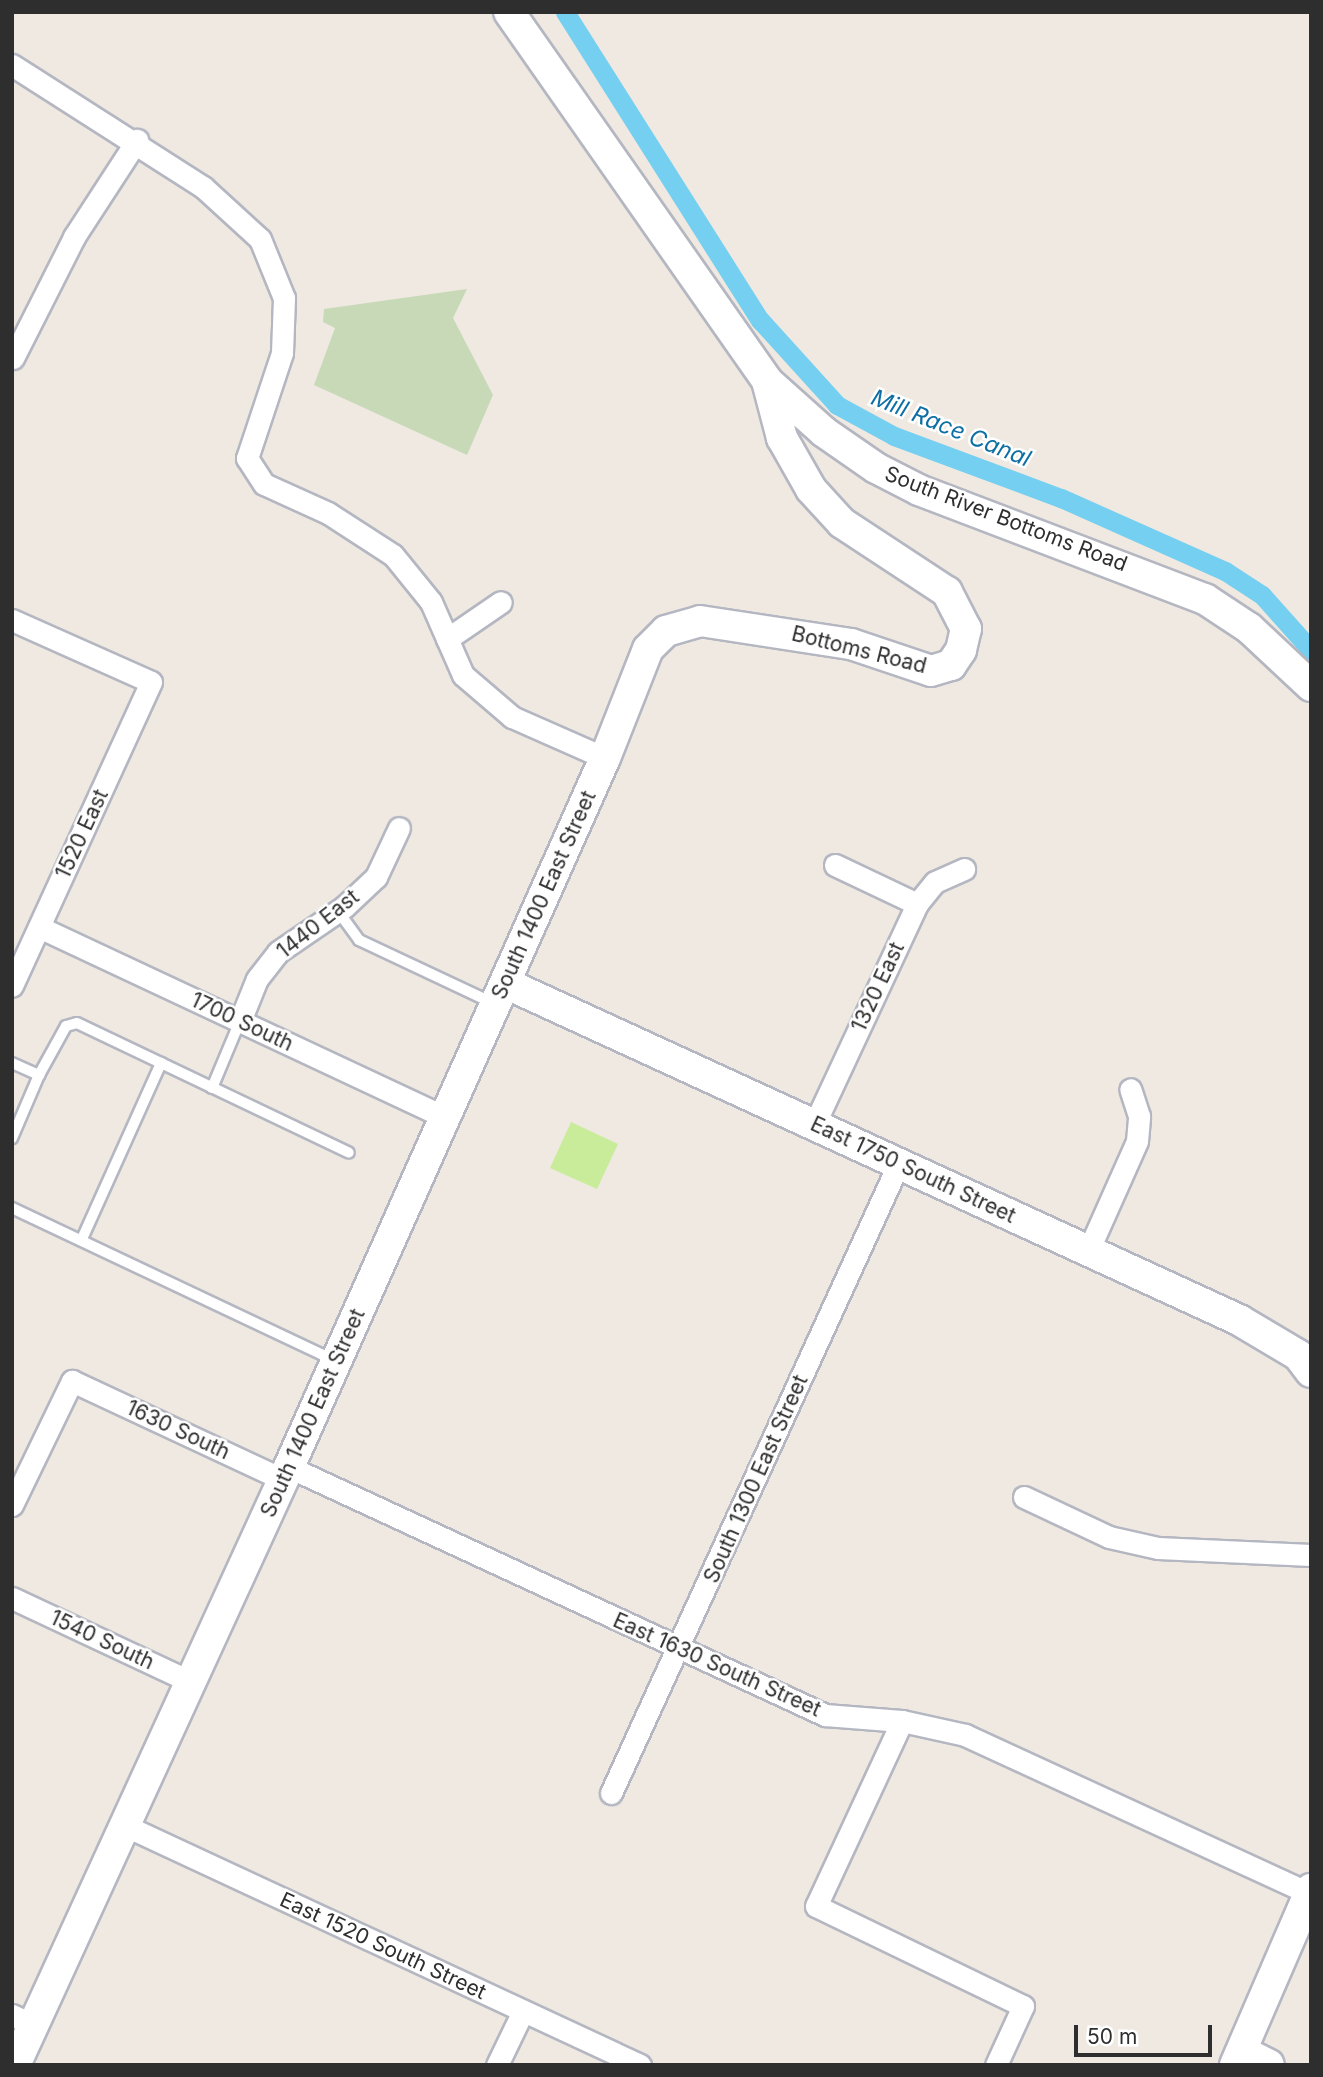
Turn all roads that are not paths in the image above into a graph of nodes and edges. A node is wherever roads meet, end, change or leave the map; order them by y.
1 (509, 12) edge
2 (12, 65) edge
3 (137, 141) junction
4 (13, 358) edge
5 (767, 381) junction
6 (500, 602) dead end
7 (12, 620) edge
8 (447, 639) junction
9 (1311, 686) edge
10 (605, 758) junction
11 (399, 828) dead end
12 (835, 865) dead end
13 (964, 869) dead end
14 (917, 904) junction
15 (338, 911) junction
16 (39, 927) junction
17 (12, 986) edge
18 (500, 994) junction
19 (240, 1021) junction
20 (12, 1063) edge
21 (161, 1063) junction
22 (39, 1074) junction
23 (212, 1088) junction
24 (1130, 1089) dead end
25 (443, 1116) junction
26 (814, 1125) junction
27 (12, 1138) edge
28 (349, 1153) dead end
29 (898, 1165) junction
30 (12, 1208) edge
31 (82, 1239) junction
32 (1089, 1249) junction
33 (336, 1361) junction
34 (1311, 1372) edge
35 (286, 1473) junction
36 (1024, 1497) dead end
37 (12, 1505) edge
38 (1311, 1555) edge
39 (12, 1598) edge
40 (679, 1649) junction
41 (191, 1682) junction
42 (902, 1721) junction
43 (611, 1793) dead end
44 (126, 1826) junction
45 (1310, 1891) edge
46 (523, 2011) junction
47 (23, 2020) edge
48 (1239, 2058) edge
49 (15, 2065) edge
50 (497, 2065) edge
51 (640, 2065) edge
52 (996, 2065) edge
53 (1269, 2065) edge

1 - 5 street, South River Bottoms Road
2 - 3 street
3 - 4 street
3 - 8 street
5 - 9 street, South River Bottoms Road
5 - 10 street, Bottoms Road
6 - 8 street
7 - 16 street, 1520 East
8 - 10 street
10 - 18 street, South 1400 East Street
11 - 15 street, 1440 East
12 - 14 street
13 - 14 street, 1320 East
14 - 26 street, 1320 East
15 - 18 lane
15 - 19 street, 1440 East
16 - 17 street, 1520 East
16 - 19 street, 1700 South
18 - 25 street, South 1400 East Street
18 - 26 street, East 1750 South Street
19 - 23 lane
19 - 25 street, 1700 South
20 - 22 lane
21 - 22 lane
21 - 23 lane
21 - 31 lane
22 - 27 lane
23 - 28 lane
24 - 32 street
25 - 33 street, South 1400 East Street
26 - 29 street, East 1750 South Street
29 - 32 street, East 1750 South Street
29 - 40 street, South 1300 East Street
30 - 31 lane
31 - 33 lane
32 - 34 street, East 1750 South Street
33 - 35 street, South 1400 East Street
35 - 37 street, 1630 South
35 - 40 street, East 1630 South Street
35 - 41 street, South 1400 East Street
36 - 38 street
39 - 41 street, 1540 South
40 - 42 street, East 1630 South Street
40 - 43 street, South 1300 East Street
41 - 44 street, South 1400 East Street
42 - 45 street, East 1630 South Street
42 - 52 street
44 - 46 street, East 1520 South Street
44 - 47 street, South 1400 East Street
45 - 48 street
46 - 50 street
46 - 51 street, East 1520 South Street
47 - 49 street, South 1400 East Street
48 - 53 street

